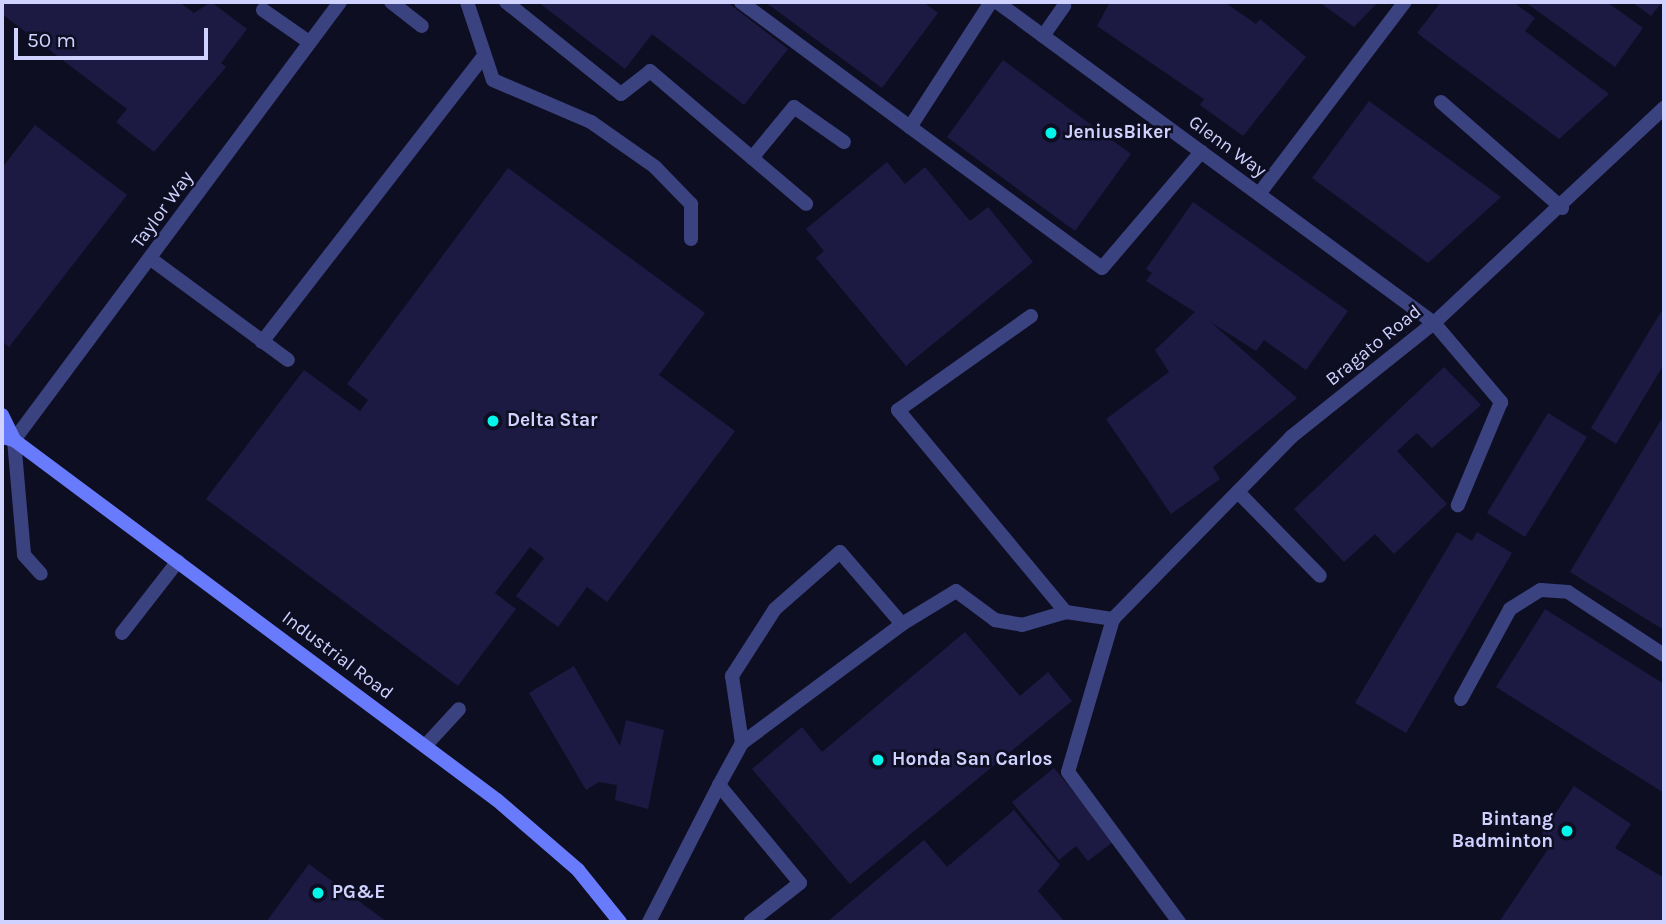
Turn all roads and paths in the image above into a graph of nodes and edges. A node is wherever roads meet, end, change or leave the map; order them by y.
1 (340, 2) edge
2 (391, 2) edge
3 (467, 2) edge
4 (506, 2) edge
5 (741, 2) edge
6 (991, 2) edge
7 (997, 2) edge
8 (1405, 2) edge
9 (1064, 6) dead end
10 (263, 10) dead end
11 (422, 26) dead end
12 (1043, 36) junction
13 (309, 42) junction
14 (483, 57) junction
15 (1441, 102) dead end
16 (1664, 108) edge
17 (910, 127) junction
18 (844, 142) dead end
19 (1201, 152) junction
20 (752, 158) junction
21 (1259, 194) junction
22 (806, 204) dead end
23 (1562, 208) junction
24 (691, 239) dead end
25 (151, 259) junction
26 (1031, 316) dead end
27 (1434, 323) junction
28 (262, 341) junction
29 (288, 360) dead end
30 (2, 415) edge
31 (8, 439) edge
32 (1238, 492) junction
33 (1458, 505) dead end
34 (178, 562) junction
35 (41, 574) dead end
36 (1320, 576) dead end
37 (1066, 612) junction
38 (1113, 619) junction
39 (902, 624) junction
40 (122, 634) dead end
41 (1664, 655) edge
42 (1461, 699) dead end
43 (459, 709) dead end
44 (742, 743) junction
45 (425, 746) junction
46 (719, 785) junction
47 (620, 922) edge
48 (649, 922) edge
49 (750, 922) edge
50 (1179, 922) edge

1 - 13 street, Taylor Way
2 - 11 street
3 - 14 street
4 - 20 street
5 - 17 street
6 - 17 street
7 - 12 street, Glenn Way
8 - 21 street
9 - 12 street
10 - 13 street
12 - 19 street, Glenn Way
13 - 25 street, Taylor Way
14 - 24 street
14 - 28 street
15 - 23 street
16 - 23 street, Bragato Road
17 - 19 street
18 - 20 street
19 - 21 street, Glenn Way
20 - 22 street
21 - 27 street, Glenn Way
23 - 27 street, Bragato Road
25 - 28 street
25 - 31 street, Taylor Way
26 - 37 street
27 - 32 street, Bragato Road
27 - 33 street, Glenn Way
28 - 29 street
30 - 31 main road, Industrial Road
31 - 34 main road, Industrial Road
31 - 35 street
32 - 36 street
32 - 38 street, Bragato Road
34 - 40 street
34 - 45 main road, Industrial Road
37 - 38 street
37 - 39 street
38 - 50 street
39 - 44 street
39 - 44 street
41 - 42 street
43 - 45 street
44 - 46 street
45 - 47 main road, Industrial Road
46 - 48 street
46 - 49 street

